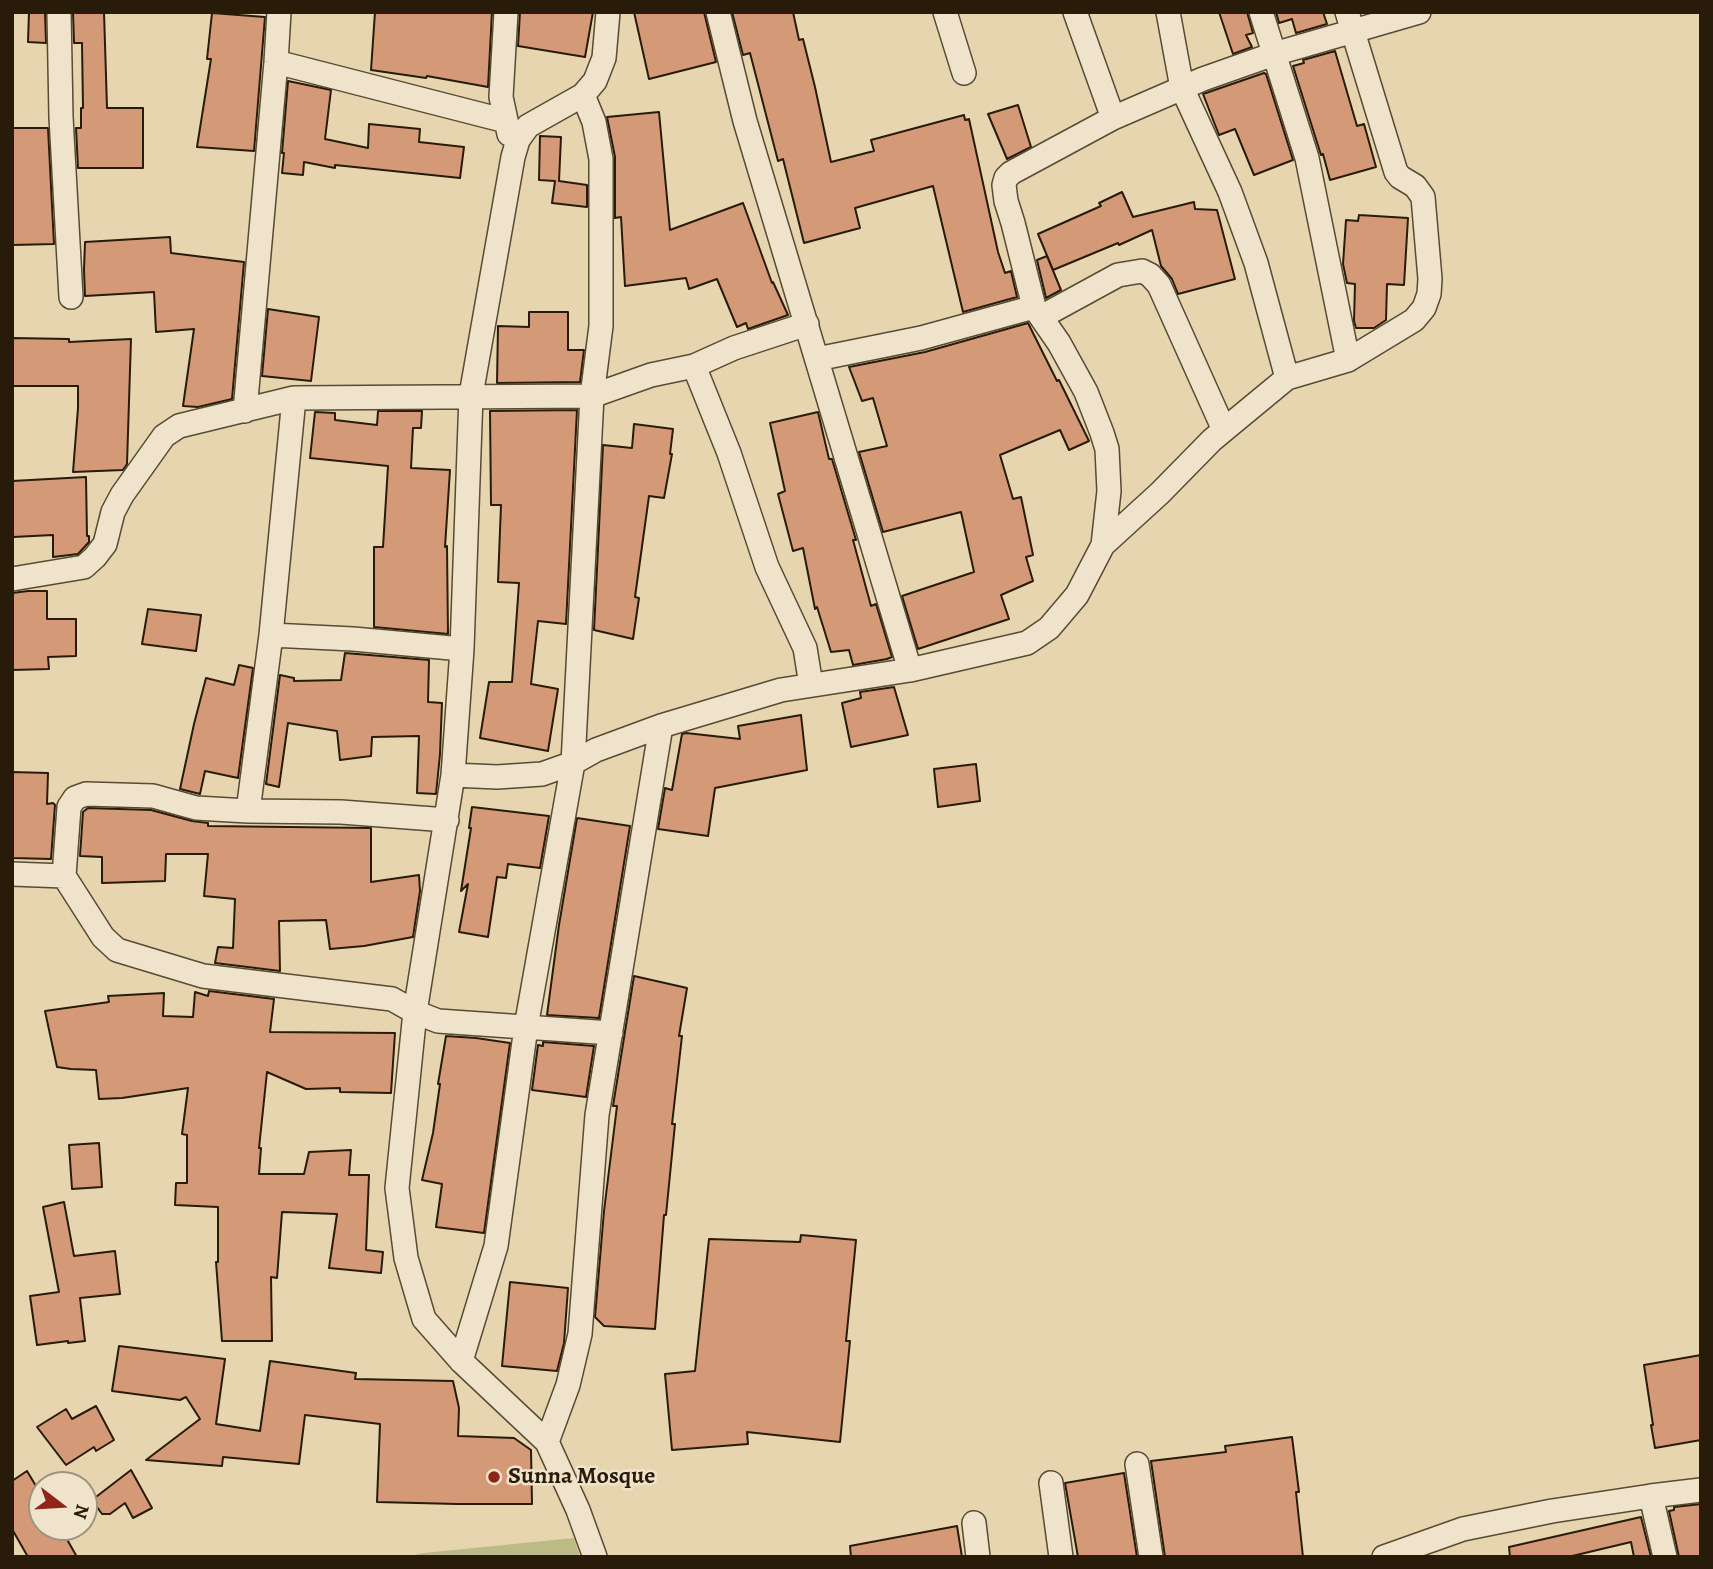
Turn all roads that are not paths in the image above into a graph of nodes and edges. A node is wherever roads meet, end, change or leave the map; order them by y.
1 (59, 12) edge
2 (279, 12) edge
3 (506, 12) edge
4 (608, 12) edge
5 (718, 12) edge
6 (945, 12) edge
7 (1074, 12) edge
8 (1168, 12) edge
9 (1261, 12) edge
10 (1419, 12) edge
11 (1350, 22) edge
12 (1274, 54) junction
13 (276, 62) junction
14 (964, 73) dead end
15 (1182, 88) junction
16 (583, 95) junction
17 (1113, 118) junction
18 (506, 121) junction
19 (513, 157) junction
20 (71, 297) dead end
21 (1037, 312) junction
22 (807, 324) junction
23 (817, 359) junction
24 (1348, 360) junction
25 (694, 366) junction
26 (1287, 378) junction
27 (471, 396) junction
28 (593, 396) junction
29 (294, 398) junction
30 (245, 411) junction
31 (1224, 430) junction
32 (1103, 545) junction
33 (12, 579) edge
34 (271, 635) junction
35 (462, 649) junction
36 (910, 670) junction
37 (811, 685) junction
38 (661, 726) junction
39 (573, 763) junction
40 (453, 775) junction
41 (248, 811) junction
42 (447, 820) junction
43 (12, 874) edge
44 (64, 876) junction
45 (415, 1012) junction
46 (526, 1027) junction
47 (611, 1034) junction
48 (461, 1361) junction
49 (547, 1442) junction
50 (1137, 1464) dead end
51 (1051, 1483) dead end
52 (1701, 1490) edge
53 (1651, 1496) junction
54 (974, 1523) dead end
55 (595, 1557) edge
56 (978, 1557) edge
57 (1061, 1557) edge
58 (1151, 1557) edge
59 (1384, 1557) edge
60 (1665, 1557) edge

1 - 20 street
2 - 13 street
3 - 18 street
4 - 16 street
5 - 22 street
6 - 14 street
7 - 17 street
8 - 15 street
9 - 12 street
10 - 11 street
11 - 12 street
11 - 24 street
12 - 15 street
12 - 24 street
13 - 18 street
13 - 30 street
15 - 17 street
15 - 26 street
16 - 19 street
16 - 28 street
17 - 21 street
18 - 19 street
19 - 27 street
21 - 23 street
21 - 31 street
21 - 32 street
22 - 23 street
22 - 25 street
23 - 36 street
24 - 26 street
25 - 28 street
25 - 37 street
26 - 31 street
27 - 28 street
27 - 29 street
27 - 35 street
28 - 39 street
29 - 30 street
29 - 34 street
30 - 33 street
31 - 32 street
32 - 36 street
34 - 35 street
34 - 41 street
35 - 40 street
36 - 37 street
37 - 38 street
38 - 39 street
38 - 47 street
39 - 40 street
39 - 46 street
40 - 42 street
41 - 42 street
41 - 44 street
42 - 45 street
43 - 44 street
44 - 45 street
45 - 46 street
45 - 48 street
46 - 47 street
46 - 48 street
47 - 49 street
48 - 49 street
49 - 55 street
50 - 58 street
51 - 57 street
52 - 53 street
53 - 59 street
53 - 60 street
54 - 56 street

